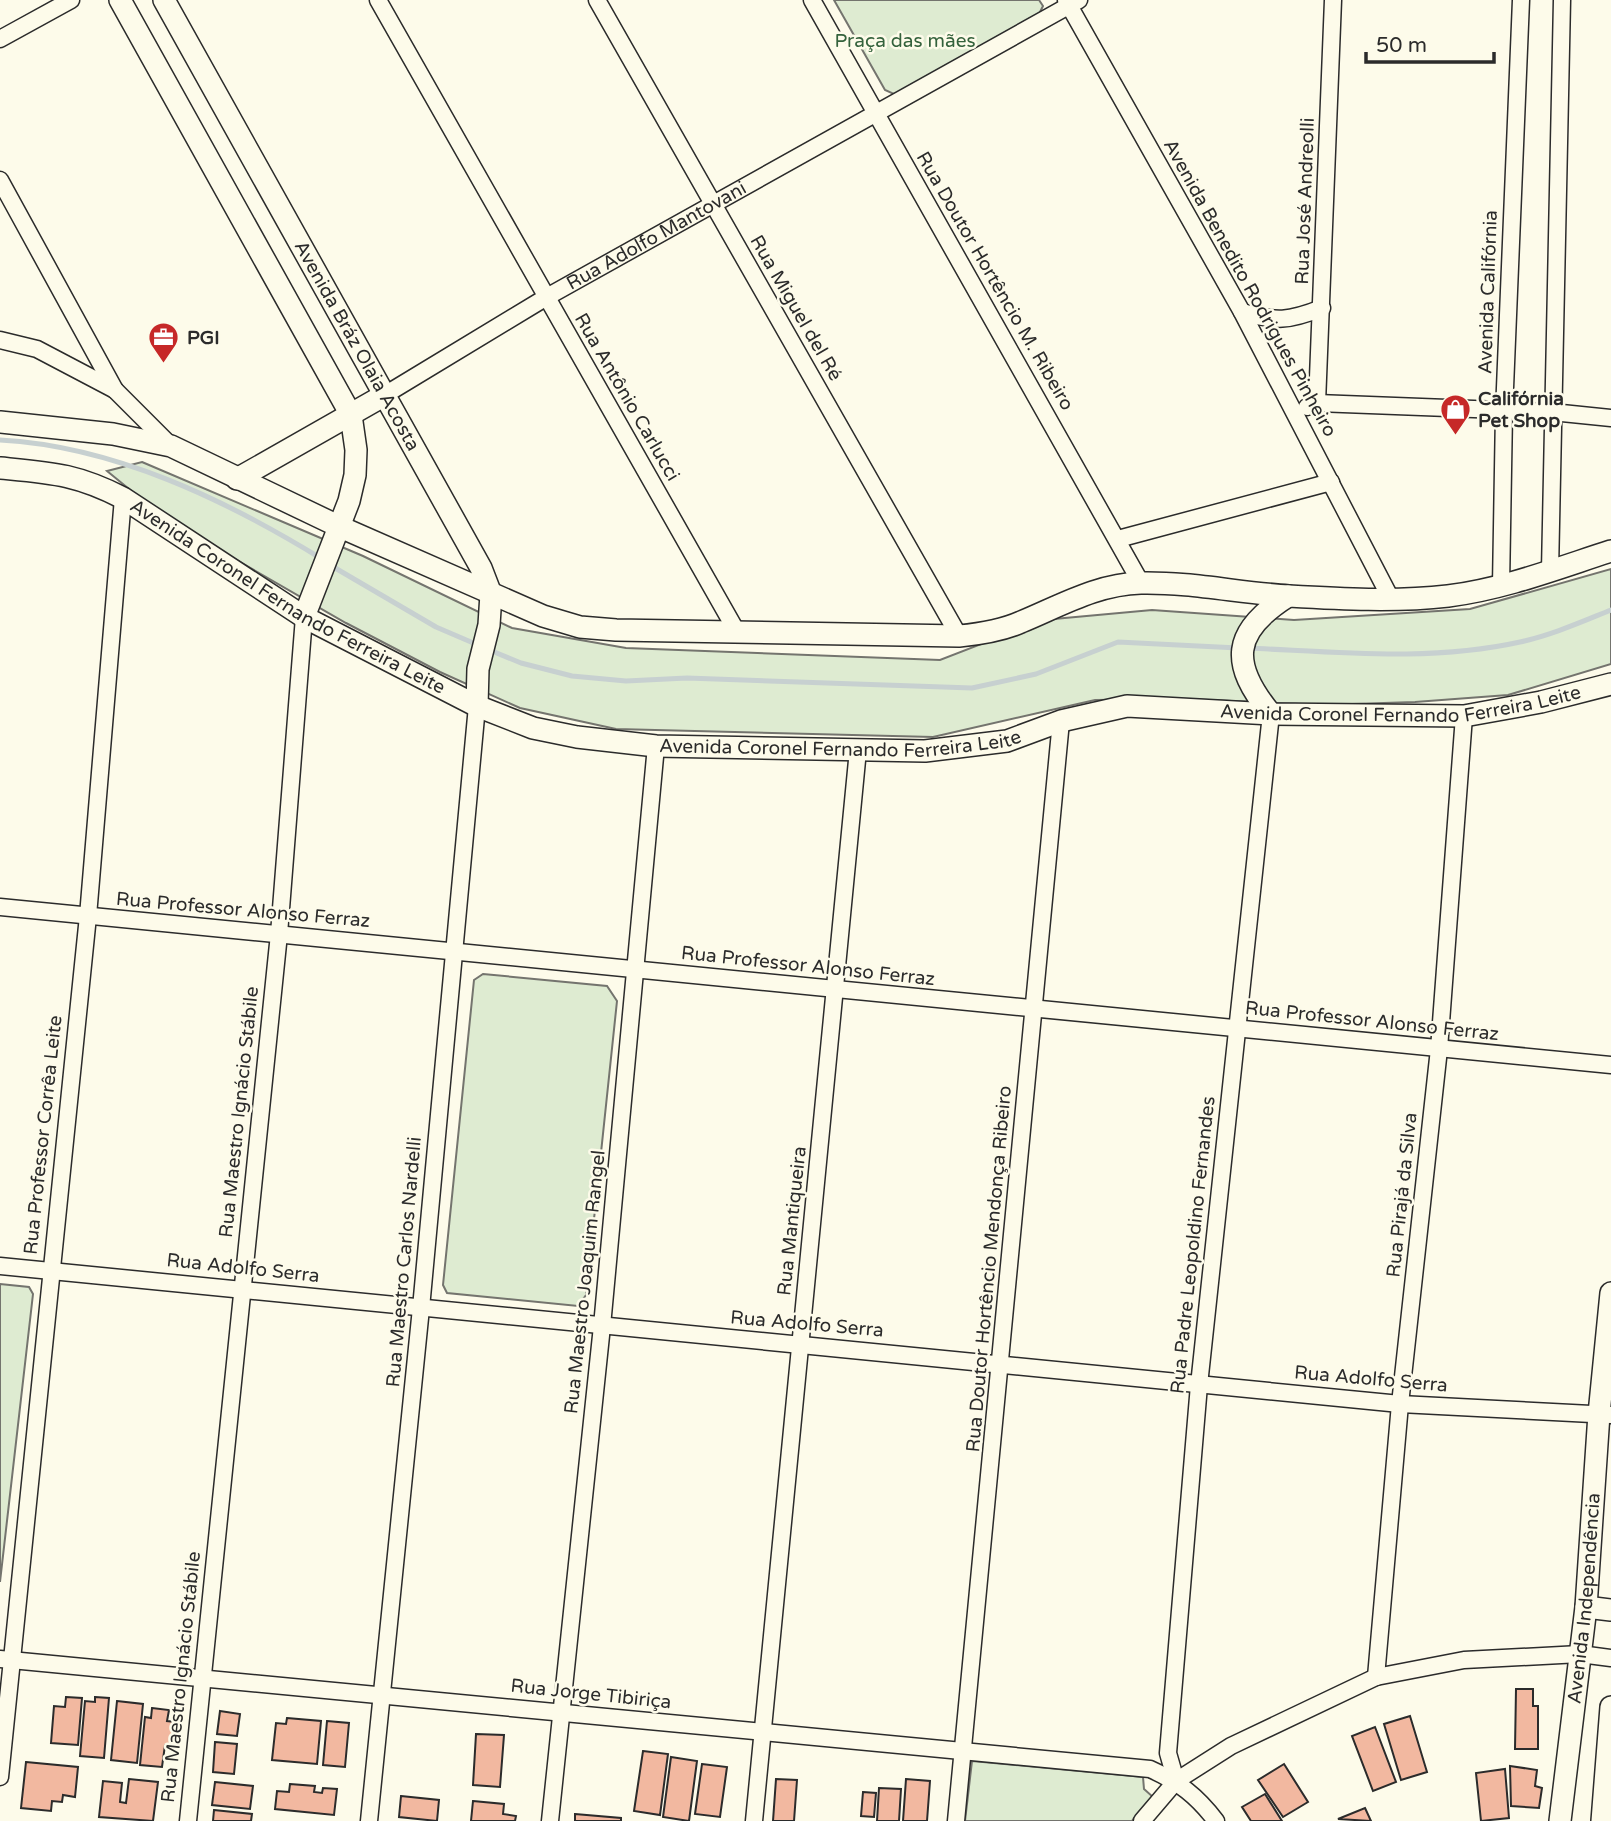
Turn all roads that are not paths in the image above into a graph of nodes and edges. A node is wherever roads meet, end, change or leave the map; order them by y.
1 (71, 0) edge
2 (120, 0) edge
3 (164, 0) edge
4 (378, 0) edge
5 (597, 0) edge
6 (812, 0) edge
7 (1333, 0) edge
8 (1521, 0) edge
9 (1562, 0) edge
10 (1071, 2) edge
11 (0, 38) edge
12 (877, 116) junction
13 (254, 162) junction
14 (215, 169) junction
15 (0, 180) edge
16 (713, 206) junction
17 (545, 298) junction
18 (1322, 308) junction
19 (1242, 312) junction
20 (0, 340) edge
21 (115, 390) junction
22 (383, 396) junction
23 (1317, 403) junction
24 (1296, 412) junction
25 (1504, 412) junction
26 (1552, 412) junction
27 (351, 415) junction
28 (1611, 418) edge
29 (0, 422) edge
30 (171, 446) junction
31 (0, 468) edge
32 (237, 479) junction
33 (1331, 482) junction
34 (123, 498) junction
35 (338, 526) junction
36 (1118, 539) junction
37 (1611, 551) edge
38 (1550, 571) junction
39 (1141, 583) junction
40 (1501, 586) junction
41 (491, 594) junction
42 (1288, 596) junction
43 (1391, 599) junction
44 (304, 617) junction
45 (737, 632) junction
46 (959, 636) junction
47 (1610, 685) edge
48 (477, 706) junction
49 (1271, 714) junction
50 (1464, 716) junction
51 (1061, 721) junction
52 (656, 746) junction
53 (858, 750) junction
54 (0, 907) edge
55 (88, 916) junction
56 (279, 934) junction
57 (454, 951) junction
58 (635, 969) junction
59 (835, 990) junction
60 (1035, 1009) junction
61 (1237, 1029) junction
62 (1439, 1049) junction
63 (1611, 1065) edge
64 (0, 1266) edge
65 (50, 1270) junction
66 (241, 1288) junction
67 (1611, 1293) edge
68 (421, 1308) junction
69 (603, 1326) junction
70 (801, 1345) junction
71 (1001, 1364) junction
72 (1199, 1385) junction
73 (1400, 1404) junction
74 (1605, 1415) edge
75 (1586, 1607) junction
76 (1611, 1610) edge
77 (1580, 1654) junction
78 (1611, 1658) edge
79 (6, 1659) edge
80 (1376, 1677) junction
81 (202, 1679) junction
82 (382, 1696) junction
83 (1575, 1697) junction
84 (1611, 1700) edge
85 (1611, 1707) edge
86 (561, 1712) junction
87 (762, 1732) junction
88 (964, 1752) junction
89 (0, 1777) edge
90 (1176, 1781) junction
91 (188, 1821) edge
92 (369, 1821) edge
93 (550, 1821) edge
94 (754, 1821) edge
95 (956, 1821) edge
96 (1142, 1821) edge
97 (1216, 1821) edge
98 (1560, 1821) edge
99 (1602, 1821) edge

1 - 11 street
2 - 14 street, Avenida Bráz Olaia Acosta
3 - 13 street, Avenida Bráz Olaia Acosta
4 - 17 street, Rua Antônio Carlucci
5 - 16 street, Rua Miguel del Ré
6 - 12 street, Rua Doutor Hortêncio M. Ribeiro
7 - 18 street, Rua José Andreolli
8 - 25 street, Avenida Califórnia
9 - 26 street
10 - 12 street, Rua Adolfo Mantovani
10 - 19 street, Avenida Benedito Rodrigues Pinheiro
12 - 16 street, Rua Adolfo Mantovani
12 - 36 street, Rua Doutor Hortêncio M. Ribeiro
13 - 14 street
13 - 22 street, Avenida Bráz Olaia Acosta
14 - 27 street, Avenida Bráz Olaia Acosta
15 - 21 street
16 - 17 street, Rua Adolfo Mantovani
16 - 46 street, Rua Miguel del Ré
17 - 22 street, Rua Adolfo Mantovani
17 - 45 street, Rua Antônio Carlucci
18 - 19 street
18 - 23 street, Rua José Andreolli
19 - 24 street, Avenida Benedito Rodrigues Pinheiro
20 - 21 street
21 - 30 street
22 - 27 street, Rua Adolfo Mantovani
22 - 41 street, Avenida Bráz Olaia Acosta
23 - 24 street
23 - 25 street
24 - 33 street, Avenida Benedito Rodrigues Pinheiro
25 - 26 street
25 - 40 street, Avenida Califórnia
26 - 28 street
26 - 38 street
27 - 32 street, Rua Adolfo Mantovani
27 - 35 street, Avenida Bráz Olaia Acosta
29 - 30 street
30 - 32 street
31 - 34 street, Avenida Coronel Fernando Ferreira Leite
32 - 35 street
33 - 36 street
33 - 43 street, Avenida Benedito Rodrigues Pinheiro
34 - 44 street, Avenida Coronel Fernando Ferreira Leite
34 - 55 street, Rua Professor Corrêa Leite
35 - 41 street
35 - 44 street, Avenida Bráz Olaia Acosta
36 - 39 street, Rua Doutor Hortêncio M. Ribeiro
37 - 38 street
38 - 40 street
39 - 42 street
39 - 46 street
40 - 43 street
41 - 45 street
41 - 48 street, Avenida Bráz Olaia Acosta
42 - 43 street
42 - 49 street
44 - 48 street, Avenida Coronel Fernando Ferreira Leite
44 - 56 street, Rua Maestro Ignácio Stábile
45 - 46 street
47 - 50 street, Avenida Coronel Fernando Ferreira Leite
48 - 52 street, Avenida Coronel Fernando Ferreira Leite
48 - 57 street, Rua Maestro Carlos Nardelli
49 - 50 street, Avenida Coronel Fernando Ferreira Leite
49 - 51 street, Avenida Coronel Fernando Ferreira Leite
49 - 61 street, Rua Padre Leopoldino Fernandes
50 - 62 street, Rua Pirajá da Silva
51 - 53 street, Avenida Coronel Fernando Ferreira Leite
51 - 60 street, Rua Doutor Hortêncio Mendonça Ribeiro
52 - 53 street, Avenida Coronel Fernando Ferreira Leite
52 - 58 street, Rua Maestro Joaquim Rangel
53 - 59 street, Rua Mantiqueira
54 - 55 street, Rua Professor Alonso Ferraz
55 - 56 street, Rua Professor Alonso Ferraz
55 - 65 street, Rua Professor Corrêa Leite
56 - 57 street, Rua Professor Alonso Ferraz
56 - 66 street, Rua Maestro Ignácio Stábile
57 - 58 street, Rua Professor Alonso Ferraz
57 - 68 street, Rua Maestro Carlos Nardelli
58 - 59 street, Rua Professor Alonso Ferraz
58 - 69 street, Rua Maestro Joaquim Rangel
59 - 60 street, Rua Professor Alonso Ferraz
59 - 70 street, Rua Mantiqueira
60 - 61 street, Rua Professor Alonso Ferraz
60 - 71 street, Rua Doutor Hortêncio Mendonça Ribeiro
61 - 62 street, Rua Professor Alonso Ferraz
61 - 72 street, Rua Padre Leopoldino Fernandes
62 - 63 street, Rua Professor Alonso Ferraz
62 - 73 street, Rua Pirajá da Silva
64 - 65 street, Rua Adolfo Serra
65 - 66 street, Rua Adolfo Serra
65 - 79 street, Rua Professor Corrêa Leite
66 - 68 street, Rua Adolfo Serra
66 - 81 street, Rua Maestro Ignácio Stábile
67 - 74 street, Avenida Independência
68 - 69 street, Rua Adolfo Serra
68 - 82 street, Rua Maestro Carlos Nardelli
69 - 70 street, Rua Adolfo Serra
69 - 86 street, Rua Maestro Joaquim Rangel
70 - 71 street, Rua Adolfo Serra
70 - 87 street, Rua Mantiqueira
71 - 72 street, Rua Adolfo Serra
71 - 88 street, Rua Doutor Hortêncio Mendonça Ribeiro
72 - 73 street, Rua Adolfo Serra
72 - 90 street, Rua Padre Leopoldino Fernandes
73 - 74 street, Rua Adolfo Serra
73 - 80 street, Rua Pirajá da Silva
74 - 75 street, Avenida Independência
75 - 76 street
75 - 77 street, Avenida Independência
77 - 78 street
77 - 80 street
77 - 83 street, Avenida Independência
79 - 81 street, Rua Jorge Tibiriça
79 - 89 street, Rua Professor Corrêa Leite
80 - 90 street
81 - 82 street, Rua Jorge Tibiriça
81 - 91 street, Rua Maestro Ignácio Stábile
82 - 86 street, Rua Jorge Tibiriça
82 - 92 street, Rua Maestro Carlos Nardelli
83 - 84 street
83 - 98 street, Avenida Independência
85 - 99 street, Avenida Independência
86 - 87 street, Rua Jorge Tibiriça
86 - 93 street, Rua Maestro Joaquim Rangel
87 - 88 street, Rua Jorge Tibiriça
87 - 94 street, Rua Mantiqueira
88 - 90 street, Rua Jorge Tibiriça
88 - 95 street, Rua Doutor Hortêncio Mendonça Ribeiro
90 - 96 street
90 - 97 street, Rua Jorge Tibiriça

